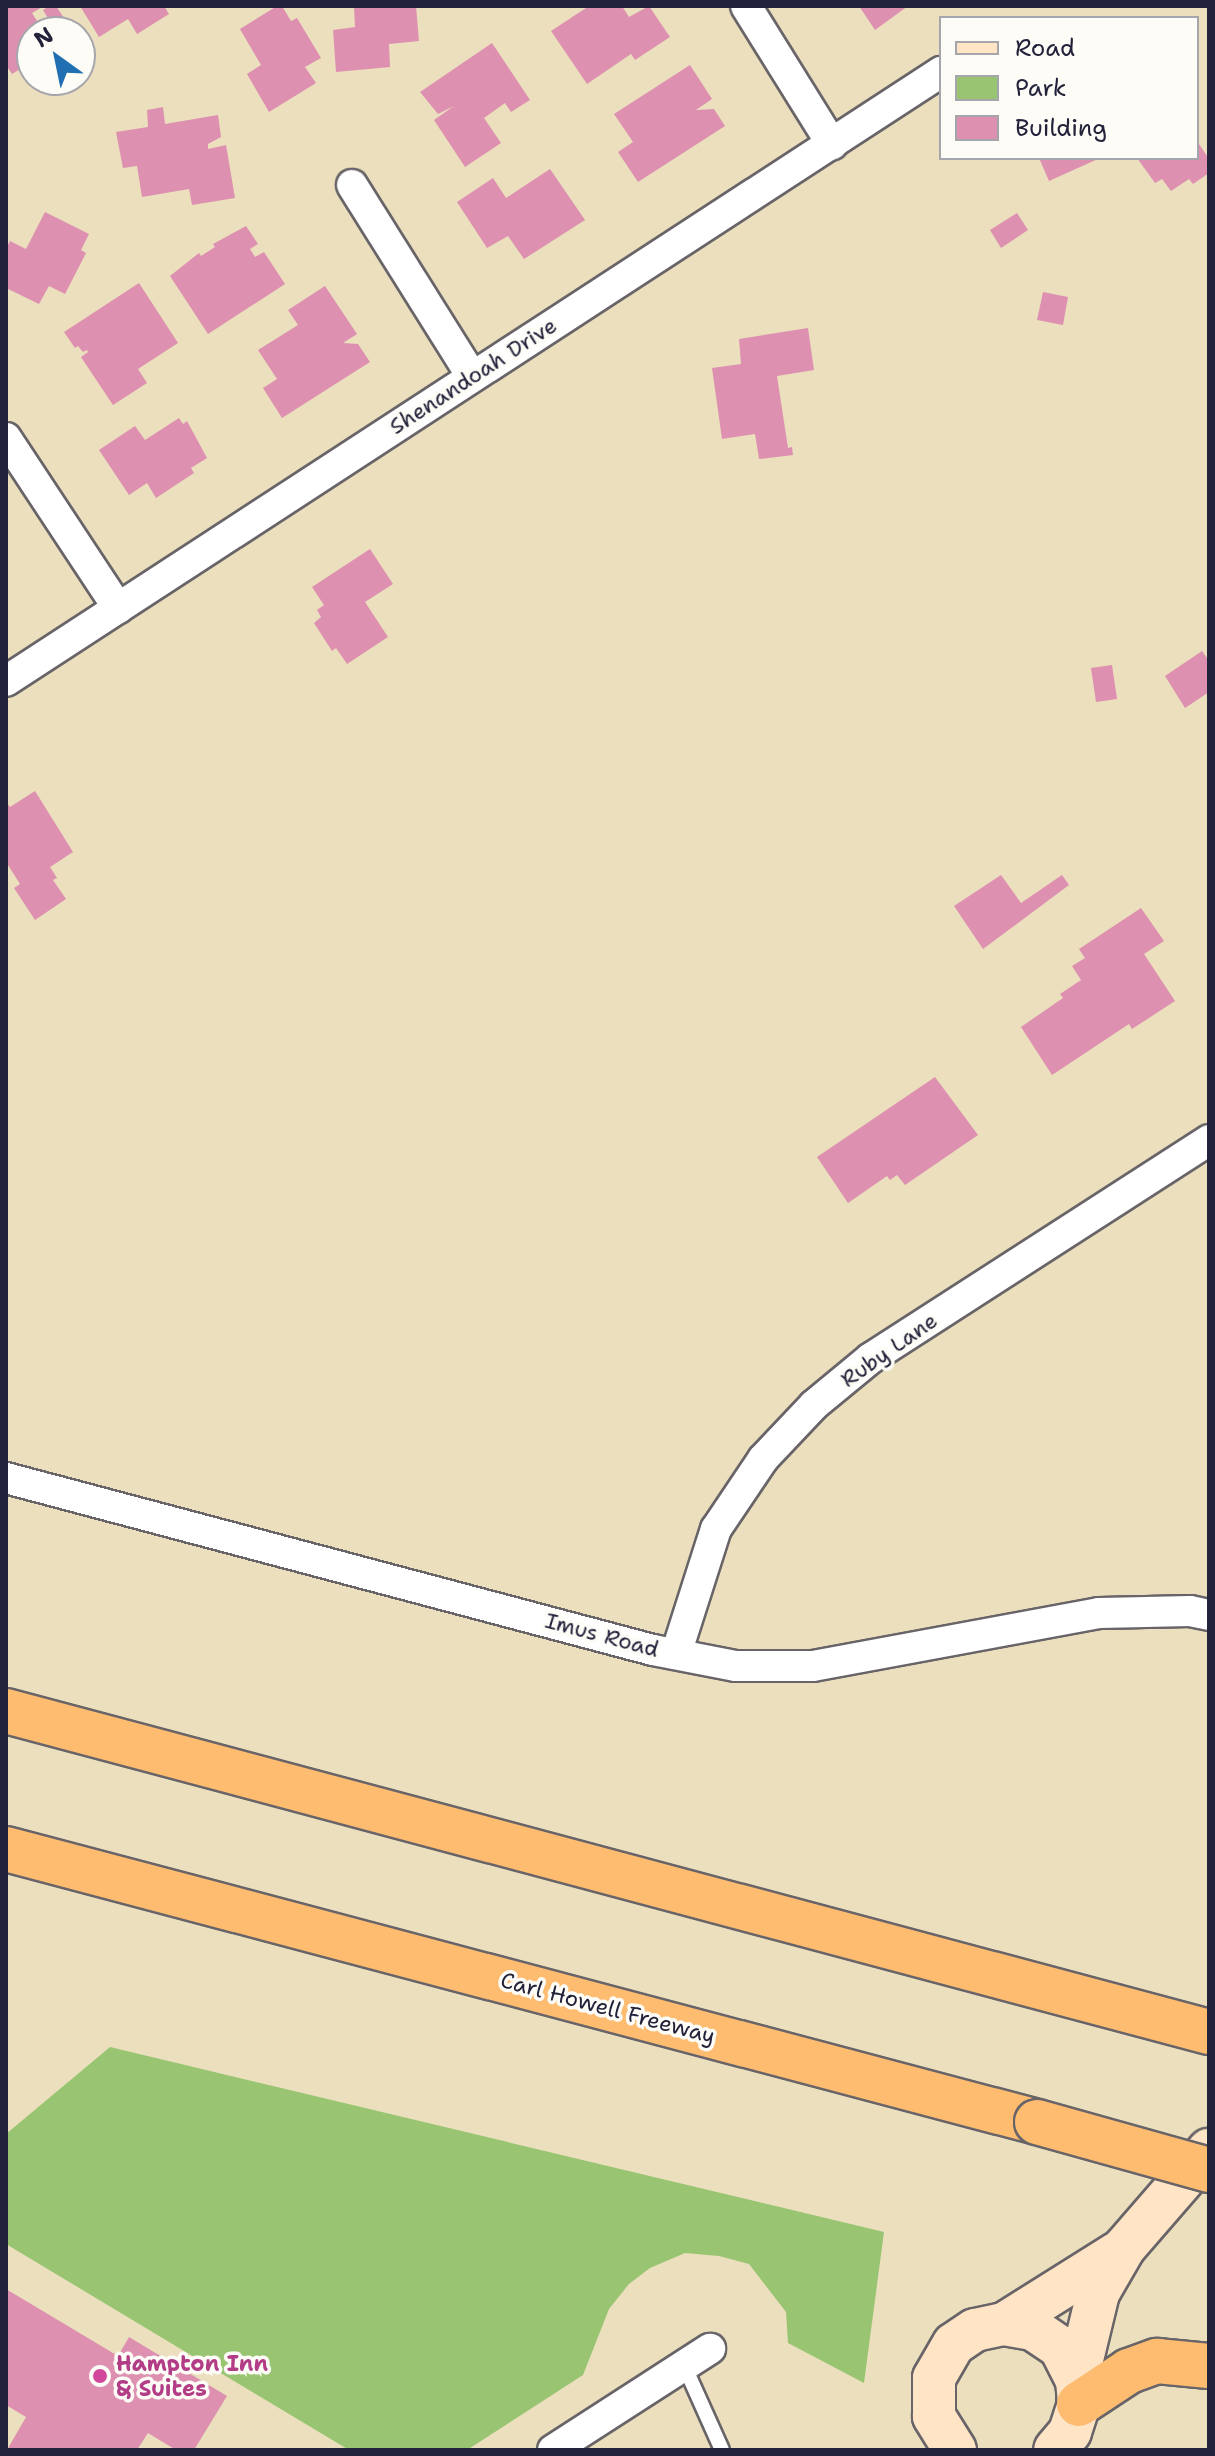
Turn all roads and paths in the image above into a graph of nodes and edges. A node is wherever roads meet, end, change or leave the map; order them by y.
1 (746, 6) edge
2 (939, 73) edge
3 (832, 144) junction
4 (352, 185) dead end
5 (472, 376) junction
6 (6, 438) edge
7 (118, 608) junction
8 (6, 681) edge
9 (1209, 1140) edge
10 (6, 1478) edge
11 (1209, 1615) edge
12 (676, 1654) junction
13 (6, 1711) edge
14 (6, 1849) edge
15 (1209, 2032) edge
16 (1209, 2150) edge
17 (1209, 2170) edge
18 (1124, 2248) junction
19 (1004, 2324) junction
20 (710, 2349) dead end
21 (684, 2365) junction
22 (1209, 2366) edge
23 (1078, 2392) junction
24 (939, 2439) edge
25 (553, 2450) edge
26 (722, 2450) edge
27 (1055, 2450) edge

1 - 3 street
2 - 3 street, Shenandoah Drive
3 - 5 street, Shenandoah Drive
4 - 5 street
5 - 7 street, Shenandoah Drive
6 - 7 street
7 - 8 street, Shenandoah Drive
9 - 12 street, Ruby Lane
10 - 12 street, Imus Road
11 - 12 street, Imus Road
13 - 15 highway
14 - 17 highway, Carl Howell Freeway, bridge
16 - 18 main road
18 - 19 main road
18 - 23 main road
19 - 23 main road
19 - 24 main road
20 - 21 street
21 - 25 street
21 - 26 lane
22 - 23 highway
23 - 27 main road

